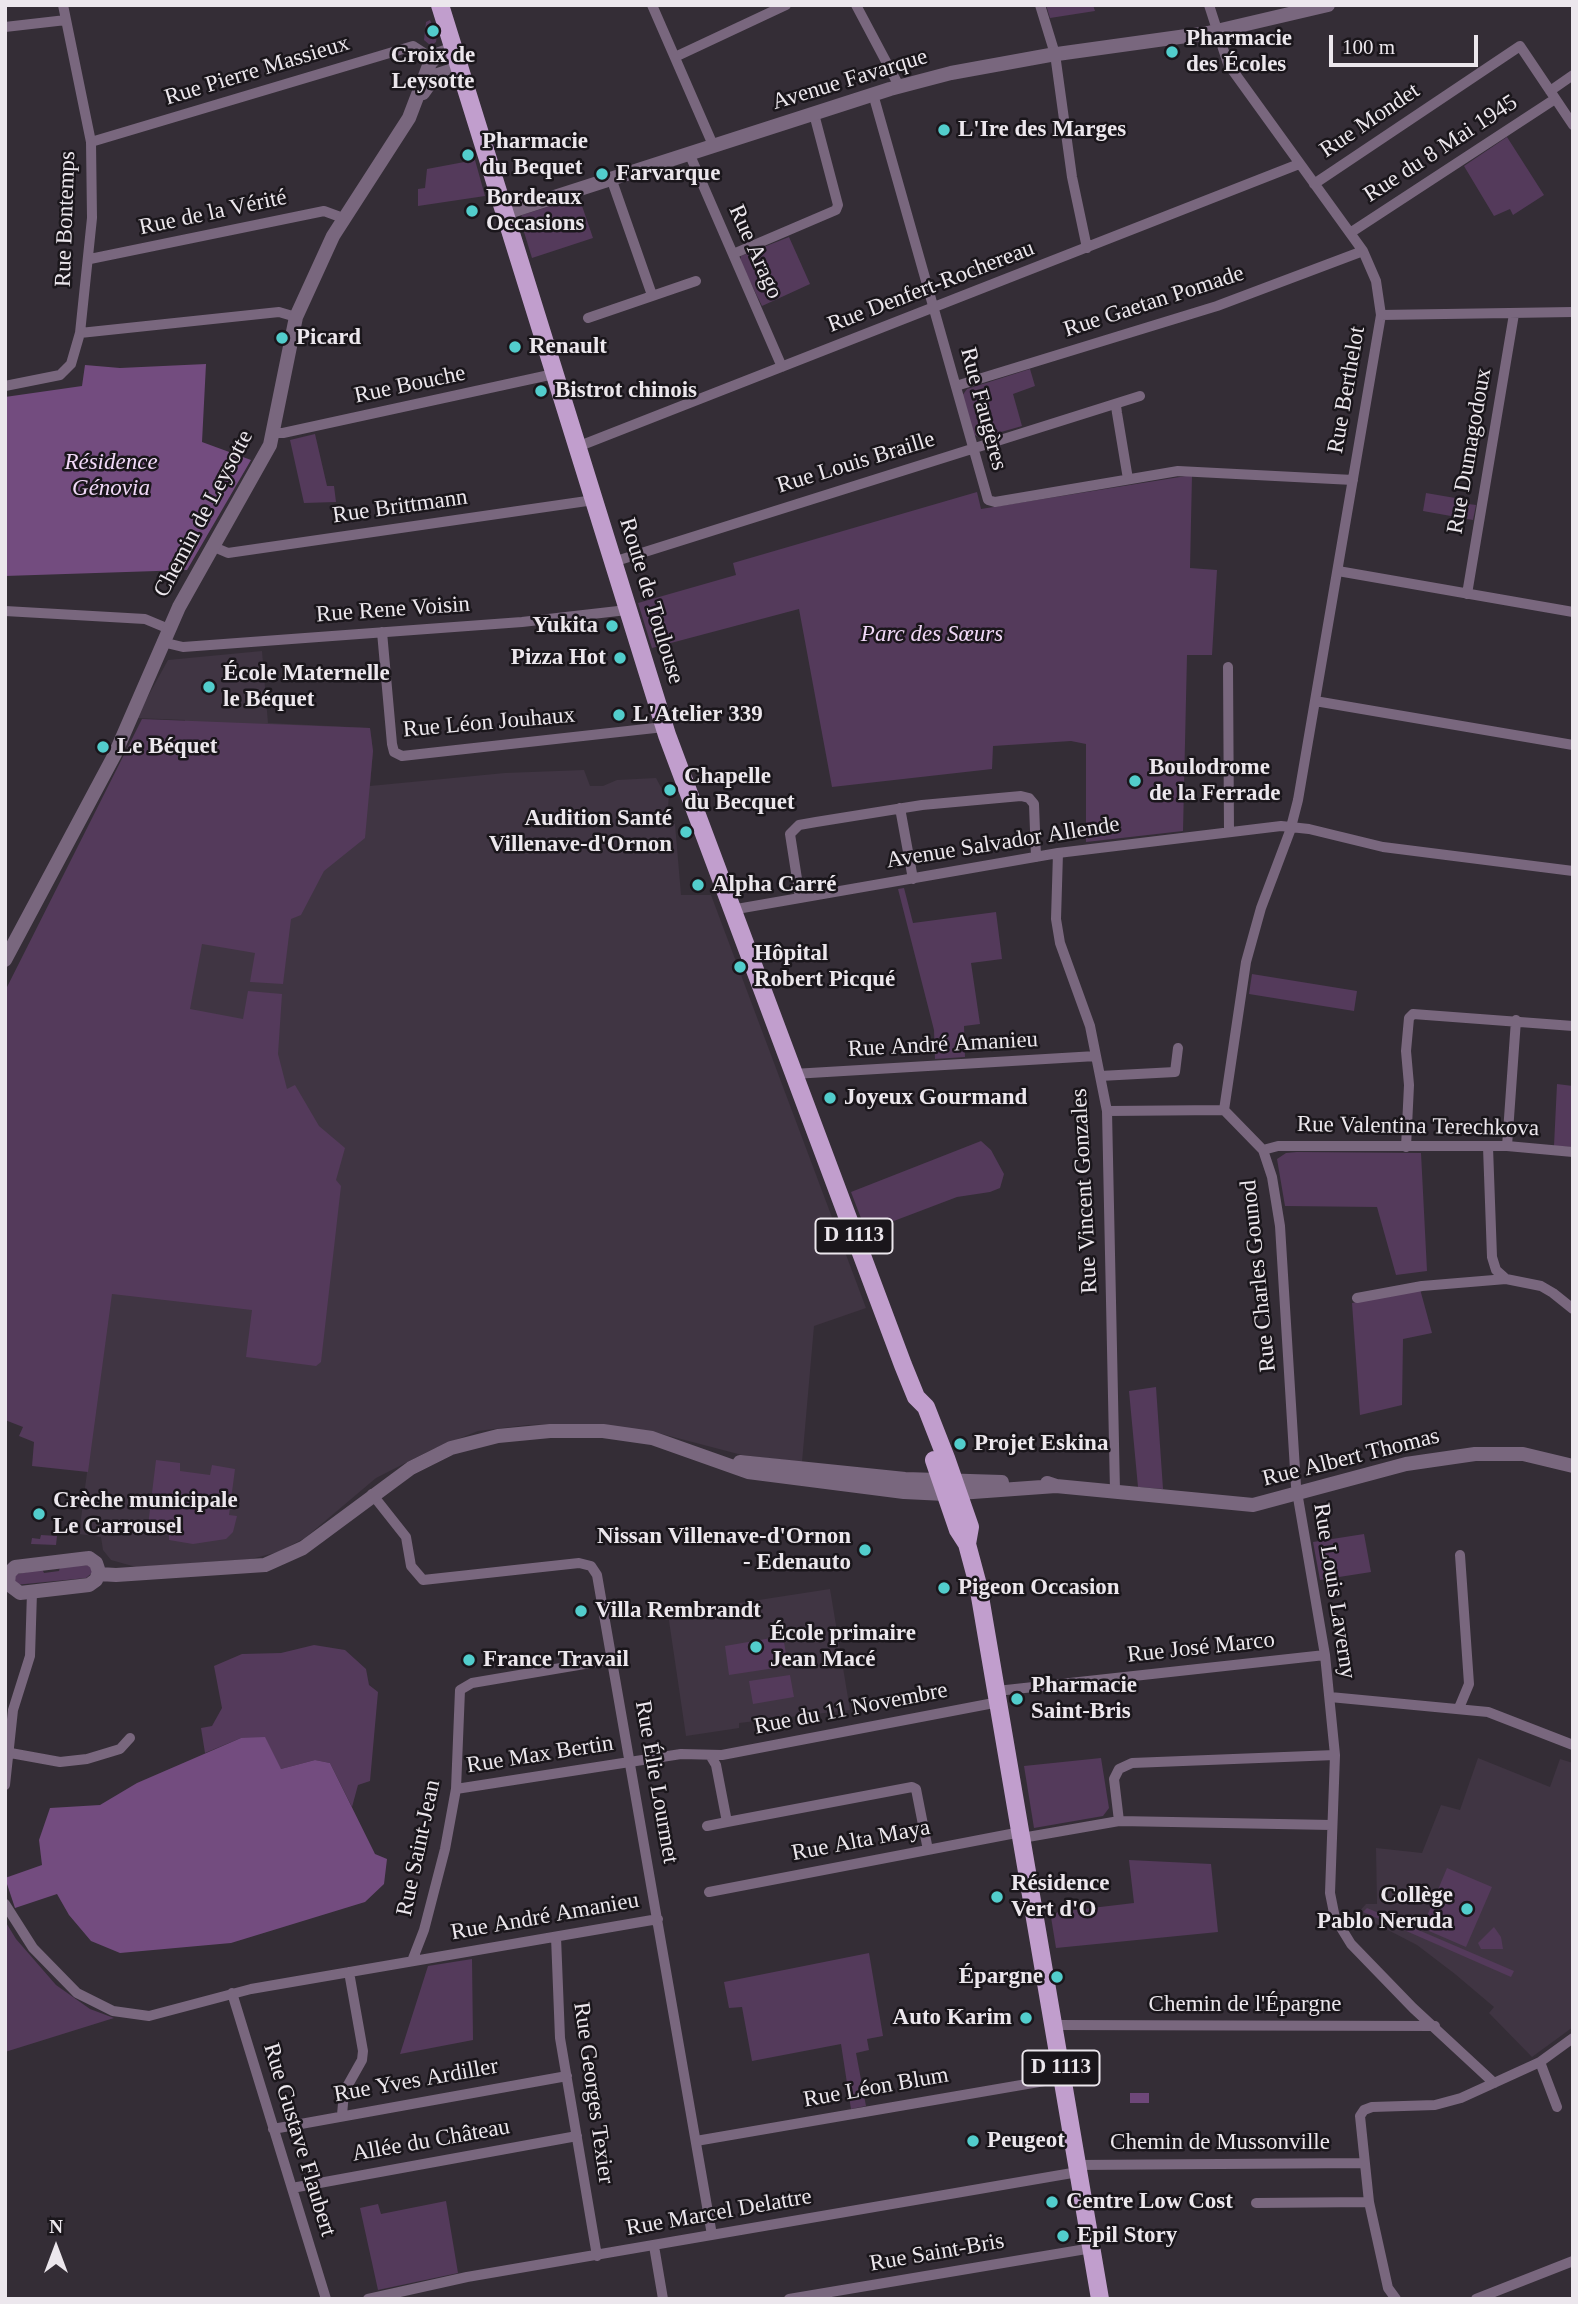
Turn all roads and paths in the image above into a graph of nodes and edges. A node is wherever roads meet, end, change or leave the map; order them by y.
1 (63, 5) edge
2 (440, 5) edge
3 (652, 5) edge
4 (786, 5) edge
5 (856, 5) edge
6 (1040, 5) edge
7 (1209, 5) edge
8 (1328, 5) edge
9 (66, 20) junction
10 (5, 27) edge
11 (1217, 31) junction
12 (453, 49) junction
13 (1055, 54) junction
14 (675, 57) junction
15 (432, 67) junction
16 (459, 68) junction
17 (1573, 75) edge
18 (899, 86) junction
19 (873, 94) junction
20 (1553, 95) junction
21 (814, 114) junction
22 (1573, 125) edge
23 (91, 142) junction
24 (713, 145) junction
25 (689, 153) junction
26 (1299, 164) junction
27 (611, 178) junction
28 (1314, 184) junction
29 (505, 213) junction
30 (343, 218) junction
31 (1350, 233) junction
32 (1087, 248) junction
33 (1363, 251) junction
34 (733, 254) junction
35 (90, 259) junction
36 (696, 281) dead end
37 (652, 295) junction
38 (933, 309) junction
39 (1573, 312) edge
40 (1514, 314) junction
41 (1381, 315) junction
42 (296, 317) junction
43 (588, 318) dead end
44 (80, 333) junction
45 (782, 367) junction
46 (554, 374) junction
47 (5, 386) edge
48 (956, 386) junction
49 (1140, 396) dead end
50 (1112, 405) junction
51 (274, 433) junction
52 (578, 447) junction
53 (972, 449) junction
54 (1128, 479) junction
55 (1353, 480) junction
56 (594, 499) junction
57 (214, 547) junction
58 (612, 562) junction
59 (1338, 571) junction
60 (1467, 594) junction
61 (627, 610) junction
62 (5, 611) edge
63 (1573, 611) edge
64 (382, 632) junction
65 (165, 635) junction
66 (1228, 667) dead end
67 (1315, 701) junction
68 (664, 727) junction
69 (1573, 745) edge
70 (900, 808) junction
71 (1291, 827) junction
72 (1229, 831) junction
73 (1058, 853) junction
74 (1036, 857) junction
75 (1573, 871) edge
76 (913, 878) junction
77 (800, 898) junction
78 (731, 910) junction
79 (5, 960) edge
80 (1516, 1020) junction
81 (1573, 1026) edge
82 (1178, 1048) dead end
83 (1096, 1056) junction
84 (793, 1074) junction
85 (1100, 1076) junction
86 (1224, 1110) junction
87 (1107, 1111) junction
88 (1507, 1146) junction
89 (1405, 1147) junction
90 (1488, 1147) junction
91 (1263, 1150) junction
92 (1573, 1152) edge
93 (1506, 1279) junction
94 (1357, 1298) dead end
95 (1573, 1309) edge
96 (1573, 1466) edge
97 (950, 1487) junction
98 (1115, 1492) junction
99 (372, 1494) junction
100 (1297, 1495) junction
101 (1460, 1555) dead end
102 (99, 1574) junction
103 (6, 1583) edge
104 (32, 1592) junction
105 (1325, 1655) junction
106 (614, 1659) junction
107 (998, 1697) junction
108 (1330, 1697) junction
109 (1458, 1707) junction
110 (130, 1738) dead end
111 (1573, 1745) edge
112 (7, 1753) edge
113 (710, 1755) junction
114 (1335, 1755) junction
115 (631, 1761) junction
116 (5, 1785) edge
117 (456, 1786) junction
118 (1119, 1821) junction
119 (727, 1822) junction
120 (1331, 1825) junction
121 (707, 1826) dead end
122 (1021, 1835) junction
123 (928, 1850) junction
124 (709, 1892) dead end
125 (5, 1904) edge
126 (658, 1919) junction
127 (556, 1937) junction
128 (412, 1961) junction
129 (349, 1972) junction
130 (232, 1993) junction
131 (1054, 2025) junction
132 (1435, 2026) junction
133 (1573, 2038) edge
134 (1540, 2062) junction
135 (567, 2076) junction
136 (1062, 2078) junction
137 (1494, 2084) junction
138 (1557, 2107) dead end
139 (342, 2115) junction
140 (273, 2129) junction
141 (577, 2136) junction
142 (696, 2141) junction
143 (1364, 2163) junction
144 (1077, 2169) junction
145 (292, 2188) junction
146 (1369, 2202) junction
147 (1256, 2203) dead end
148 (712, 2235) junction
149 (654, 2246) junction
150 (1092, 2248) junction
151 (597, 2256) junction
152 (1573, 2260) edge
153 (326, 2299) edge
154 (368, 2299) edge
155 (663, 2299) edge
156 (789, 2299) edge
157 (1100, 2299) edge
158 (1396, 2299) edge
159 (1476, 2299) edge

1 - 9 street, Rue Bontemps
2 - 12 main road, Route de Toulouse / D 1113
3 - 14 street
4 - 14 street
5 - 18 street
6 - 13 street
7 - 11 street, Rue Berthelot
8 - 11 street, Avenue Favarque
9 - 10 street
9 - 23 street, Rue Bontemps
11 - 13 street, Avenue Favarque
11 - 26 street, Rue Berthelot
12 - 15 street
12 - 16 main road, Route de Toulouse / D 1113
13 - 18 street, Avenue Favarque
13 - 32 street
14 - 24 street
15 - 16 street
15 - 23 street, Rue Pierre Massieux
15 - 30 street, Chemin de Leysotte
16 - 29 main road, Route de Toulouse / D 1113
17 - 20 street, Rue du 8 Mai 1945
18 - 19 street, Avenue Favarque
19 - 21 street, Avenue Favarque
19 - 38 street, Rue Faugères
20 - 22 street
20 - 28 street, Rue Mondet
20 - 31 street, Rue du 8 Mai 1945
21 - 24 street, Avenue Favarque
21 - 34 street
23 - 35 street, Rue Bontemps
24 - 25 street, Avenue Favarque
25 - 27 street, Avenue Favarque
25 - 34 street, Rue Arago
26 - 28 street, Rue Berthelot
26 - 32 street, Rue Denfert-Rochereau
27 - 29 street, Avenue Favarque
27 - 37 street
28 - 31 street, Rue Berthelot
29 - 46 main road, Route de Toulouse / D 1113
30 - 35 street, Rue de la Vérité
30 - 42 street, Chemin de Leysotte
31 - 33 street, Rue Berthelot
32 - 38 street, Rue Denfert-Rochereau
33 - 41 street, Rue Berthelot
33 - 48 street, Rue Gaetan Pomade
34 - 45 street, Rue Arago
35 - 44 street, Rue Bontemps
36 - 37 street
37 - 43 street
38 - 45 street, Rue Denfert-Rochereau
38 - 48 street, Rue Faugères
39 - 40 street
40 - 41 street
40 - 60 street, Rue Dumagodoux
41 - 55 street, Rue Berthelot
42 - 44 street
42 - 51 street, Chemin de Leysotte
44 - 47 street, Rue Bontemps
45 - 52 street, Rue Denfert-Rochereau
46 - 51 street, Rue Bouche
46 - 52 main road, Route de Toulouse / D 1113
48 - 53 street, Rue Faugères
49 - 50 street, Rue Louis Braille
50 - 53 street, Rue Louis Braille
50 - 54 street
51 - 57 street, Chemin de Leysotte
52 - 56 main road, Route de Toulouse / D 1113
53 - 54 street, Rue Faugères
53 - 58 street, Rue Louis Braille
54 - 55 street, Rue Faugères
55 - 59 street, Rue Berthelot
56 - 57 street, Rue Brittmann
56 - 58 main road, Route de Toulouse / D 1113
57 - 65 street, Chemin de Leysotte
58 - 61 main road, Route de Toulouse / D 1113
59 - 60 street
59 - 67 street, Rue Berthelot
60 - 63 street
61 - 64 street, Rue Rene Voisin
61 - 68 main road, Route de Toulouse / D 1113
62 - 65 street, Rue Rene Voisin
64 - 65 street, Rue Rene Voisin
64 - 68 street, Rue Léon Jouhaux
65 - 79 street, Chemin de Leysotte
66 - 72 street
67 - 69 street
67 - 71 street, Rue Berthelot
68 - 78 main road, Route de Toulouse / D 1113
70 - 74 street
70 - 76 street
70 - 77 street
71 - 72 street, Avenue Salvador Allende
71 - 75 street, Avenue Salvador Allende
71 - 86 street
72 - 73 street, Avenue Salvador Allende
73 - 74 street, Avenue Salvador Allende
73 - 83 street, Rue Vincent Gonzales
74 - 76 street, Avenue Salvador Allende
76 - 77 street, Avenue Salvador Allende
77 - 78 street, Avenue Salvador Allende
78 - 84 main road, Route de Toulouse / D 1113
80 - 81 street
80 - 88 street
80 - 89 street
82 - 85 street
83 - 84 street, Rue André Amanieu
83 - 85 street, Rue Vincent Gonzales
84 - 97 main road, Route de Toulouse / D 1113
85 - 87 street, Rue Vincent Gonzales
86 - 87 street
86 - 91 street, Rue Charles Gounod
87 - 98 street, Rue Vincent Gonzales
88 - 90 street, Rue Valentina Terechkova
88 - 92 street, Rue Valentina Terechkova
89 - 90 street, Rue Valentina Terechkova
89 - 91 street, Rue Valentina Terechkova
90 - 93 street
91 - 100 street, Rue Charles Gounod
93 - 94 street
93 - 95 street
96 - 100 street, Rue Albert Thomas
97 - 98 street, Rue Albert Thomas
97 - 99 street, Rue Albert Thomas
97 - 107 main road, Route de Toulouse / D 1113
98 - 100 street, Rue Albert Thomas
99 - 102 street, Rue Albert Thomas
99 - 106 street, Rue Élie Lourmet
100 - 105 street, Rue Louis Laverny
101 - 109 street
102 - 103 street
102 - 104 street
103 - 104 street
104 - 112 street
105 - 107 street, Rue José Marco
105 - 108 street, Rue Louis Laverny
106 - 115 street, Rue Élie Lourmet
106 - 117 street, Rue Saint-Jean
107 - 113 street, Rue du 11 Novembre
107 - 122 main road, Route de Toulouse / D 1113
108 - 109 street, Rue Louis Laverny
108 - 114 street
109 - 111 street, Rue Louis Laverny
110 - 112 street
112 - 116 street
113 - 115 street, Rue du 11 Novembre
113 - 119 street
114 - 118 street
114 - 120 street
115 - 117 street, Rue Max Bertin
115 - 126 street, Rue Élie Lourmet
117 - 128 street, Rue Saint-Jean
118 - 120 street, Rue Alta Maya
118 - 122 street, Rue Alta Maya
119 - 121 street
119 - 123 street
120 - 132 street
122 - 123 street, Rue Alta Maya
122 - 131 main road, Route de Toulouse / D 1113
123 - 124 street, Rue Alta Maya
125 - 130 street, Rue André Amanieu
126 - 127 street, Rue André Amanieu
126 - 142 street, Rue Élie Lourmet
127 - 128 street, Rue André Amanieu
127 - 135 street, Rue Georges Texier
128 - 129 street, Rue André Amanieu
129 - 130 street, Rue André Amanieu
129 - 139 street
130 - 140 street, Rue Gustave Flaubert
131 - 132 street, Chemin de l'Épargne
131 - 136 main road, Route de Toulouse / D 1113
132 - 137 street
133 - 134 street
134 - 137 street
134 - 138 street
135 - 139 street, Rue Yves Ardiller
135 - 141 street, Rue Georges Texier
136 - 142 street, Rue Léon Blum
136 - 144 main road, Route de Toulouse / D 1113
137 - 143 street
139 - 140 street, Rue Yves Ardiller
140 - 145 street, Rue Gustave Flaubert
141 - 145 street, Allée du Château
141 - 151 street, Rue Georges Texier
142 - 148 street, Rue Élie Lourmet
143 - 144 street, Chemin de Mussonville
143 - 146 street
144 - 148 street, Rue Marcel Delattre
144 - 150 main road, Route de Toulouse / D 1113
145 - 153 street, Rue Gustave Flaubert
146 - 147 street
146 - 158 street
148 - 149 street, Rue Marcel Delattre
149 - 151 street, Rue Marcel Delattre
149 - 155 street
150 - 156 street, Rue Saint-Bris
150 - 157 main road, Route de Toulouse / D 1113
151 - 154 street, Rue Marcel Delattre
152 - 159 street

